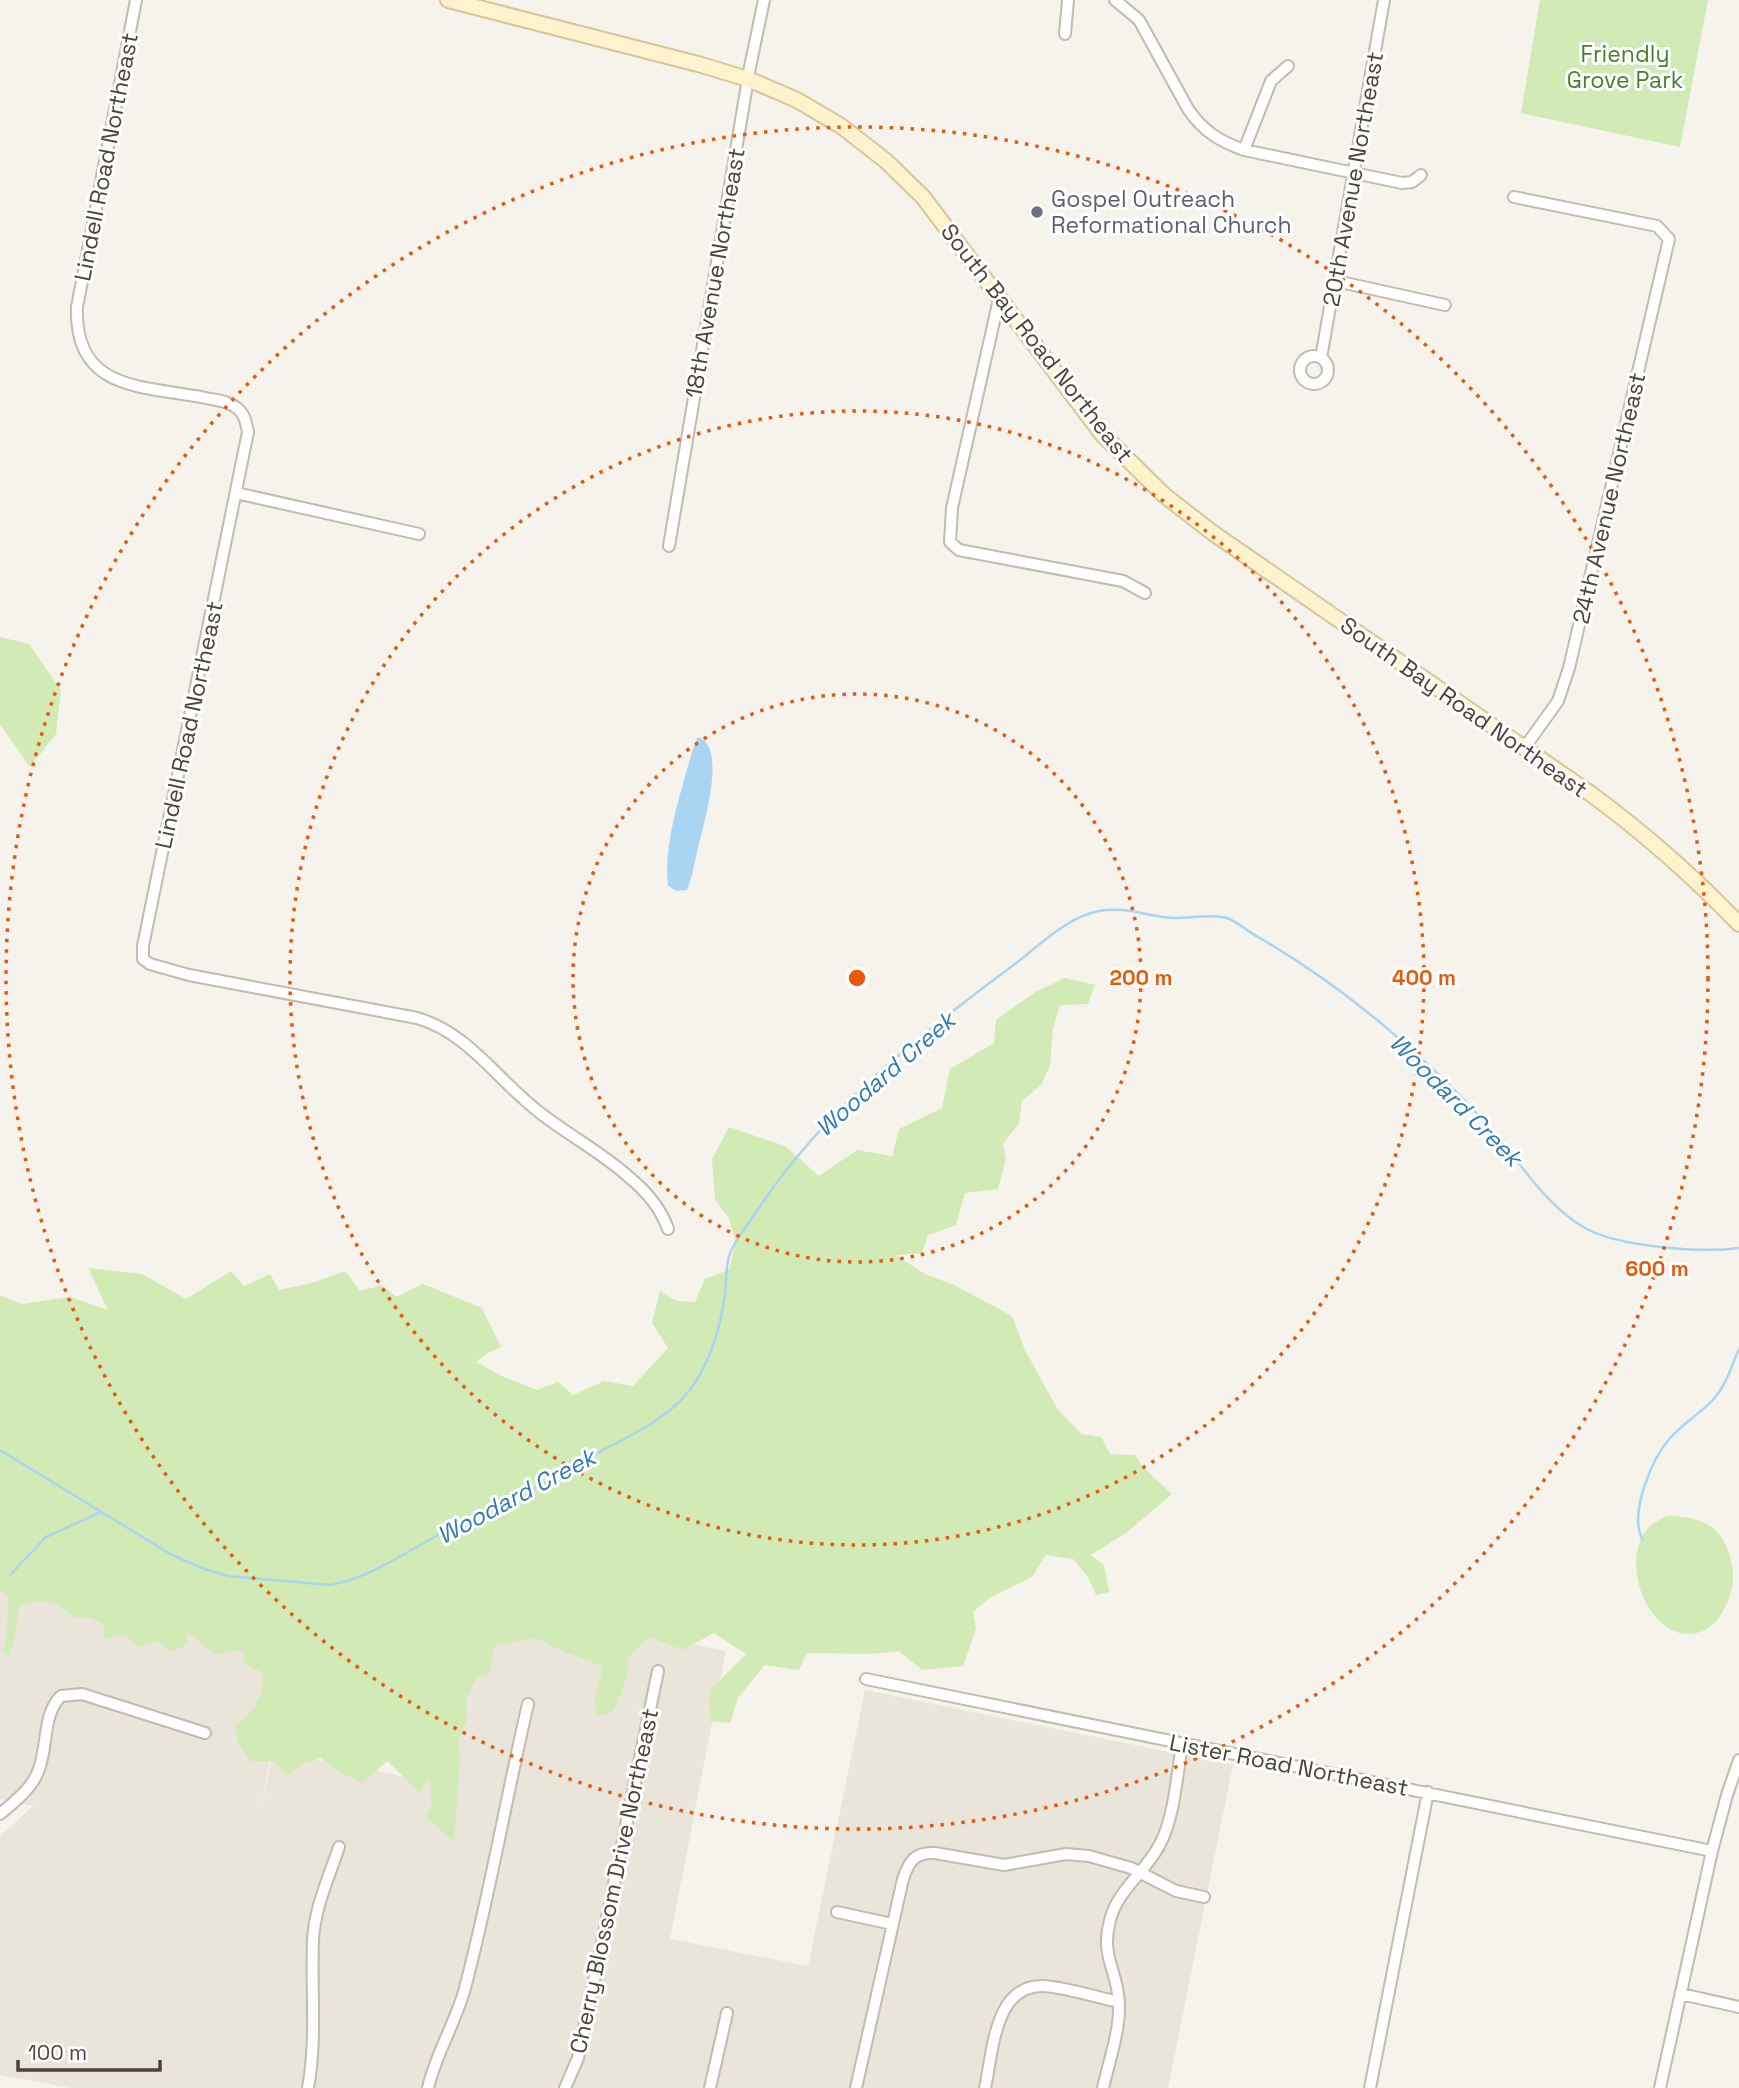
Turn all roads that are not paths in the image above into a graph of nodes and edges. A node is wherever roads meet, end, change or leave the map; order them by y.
1 (136, 0) edge
2 (448, 0) edge
3 (764, 0) edge
4 (1068, 0) edge
5 (1115, 0) edge
6 (1384, 0) edge
7 (1065, 34) dead end
8 (1288, 66) dead end
9 (748, 79) junction
10 (1244, 150) junction
11 (1354, 173) junction
12 (1420, 175) dead end
13 (1514, 197) dead end
14 (1336, 281) junction
15 (999, 299) junction
16 (1445, 305) dead end
17 (1321, 358) dead end
18 (236, 493) junction
19 (419, 534) dead end
20 (669, 546) dead end
21 (1145, 593) dead end
22 (1525, 747) junction
23 (1739, 924) edge
24 (668, 1229) dead end
25 (658, 1671) dead end
26 (866, 1679) dead end
27 (528, 1704) dead end
28 (205, 1733) dead end
29 (1182, 1745) junction
30 (1739, 1760) edge
31 (1428, 1792) junction
32 (0, 1814) edge
33 (339, 1847) dead end
34 (1712, 1851) junction
35 (1139, 1873) junction
36 (1204, 1897) dead end
37 (837, 1912) dead end
38 (892, 1924) junction
39 (1681, 1994) junction
40 (1119, 2002) junction
41 (1739, 2007) edge
42 (727, 2012) dead end
43 (308, 2088) edge
44 (428, 2088) edge
45 (565, 2088) edge
46 (710, 2088) edge
47 (856, 2088) edge
48 (985, 2088) edge
49 (1103, 2088) edge
50 (1370, 2088) edge
51 (1660, 2088) edge

1 - 18 street, Lindell Road Northeast
2 - 9 street, South Bay Road Northeast
3 - 9 street, 18th Avenue Northeast
4 - 7 street
5 - 10 street
6 - 11 street, 20th Avenue Northeast
8 - 10 street
9 - 15 street, South Bay Road Northeast
9 - 20 street, 18th Avenue Northeast
10 - 11 street
11 - 12 street
11 - 14 street, 20th Avenue Northeast
13 - 22 street, 24th Avenue Northeast
14 - 16 street
14 - 17 street, 20th Avenue Northeast
15 - 21 street
15 - 22 street, South Bay Road Northeast
18 - 19 street
18 - 24 street, Lindell Road Northeast
22 - 23 street, South Bay Road Northeast
25 - 45 street, Cherry Blossom Drive Northeast
26 - 29 street, Lister Road Northeast
27 - 44 street
28 - 32 street
29 - 31 street, Lister Road Northeast
29 - 35 street
30 - 34 street
31 - 34 street, Lister Road Northeast
31 - 50 street
33 - 43 street
34 - 39 street
35 - 36 street
35 - 38 street
35 - 40 street
37 - 38 street
38 - 47 street
39 - 41 street
39 - 51 street
40 - 48 street
40 - 49 street
42 - 46 street

